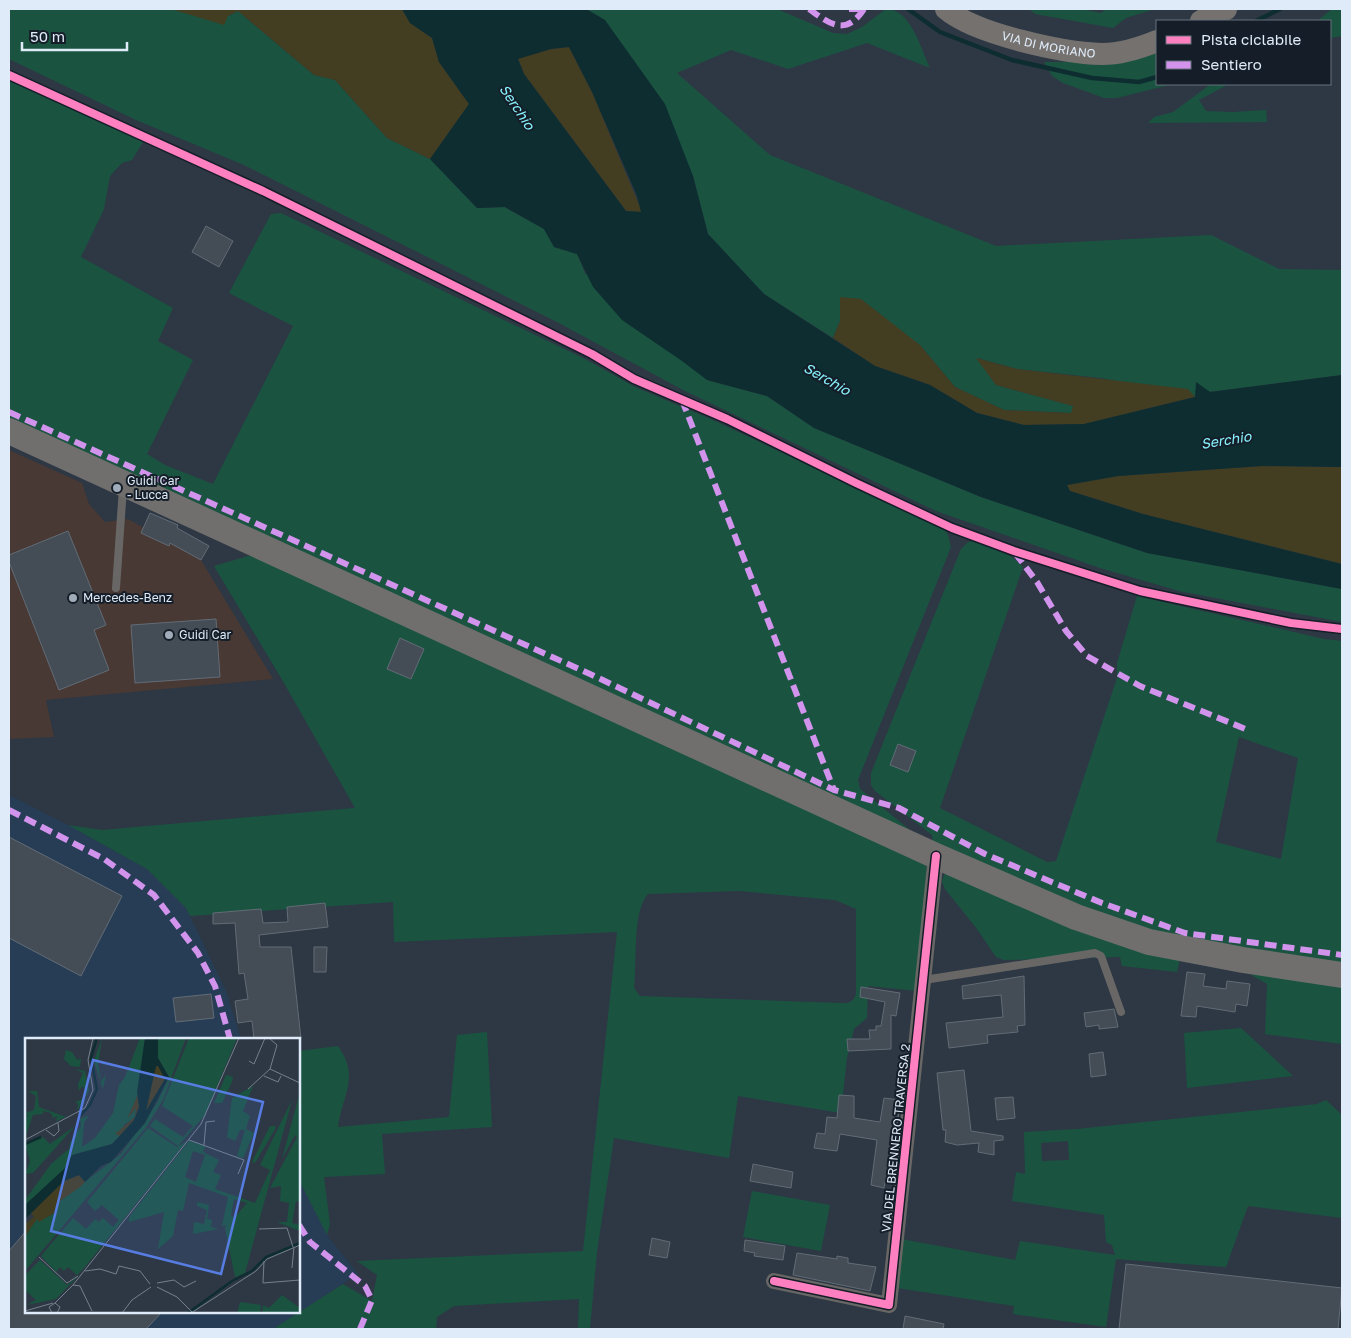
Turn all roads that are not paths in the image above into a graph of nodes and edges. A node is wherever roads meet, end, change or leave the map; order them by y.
1 (946, 9) edge
2 (1226, 9) edge
3 (1203, 20) edge
4 (1156, 41) edge
5 (9, 432) edge
6 (123, 484) junction
7 (116, 588) dead end
8 (936, 856) junction
9 (1342, 975) edge
10 (924, 980) junction
11 (1121, 1012) dead end
12 (774, 1281) dead end

1 - 4 main road, VIA DI MORIANO
2 - 3 main road
5 - 6 main road
6 - 7 lane
6 - 8 main road
8 - 9 main road
8 - 10 street, VIA DEL BRENNERO TRAVERSA 2
10 - 11 lane
10 - 12 street, VIA DEL BRENNERO TRAVERSA 2

